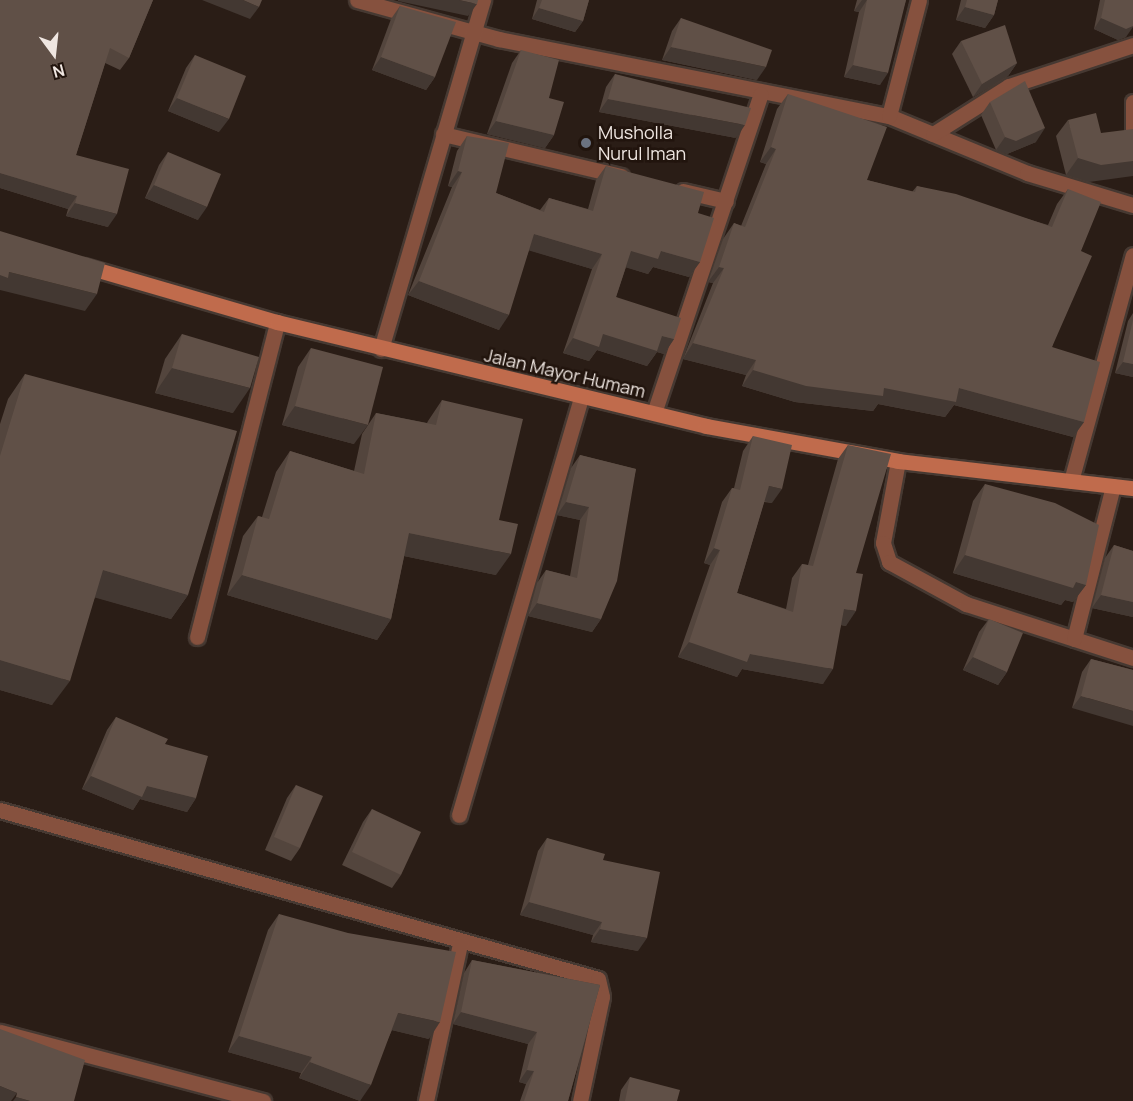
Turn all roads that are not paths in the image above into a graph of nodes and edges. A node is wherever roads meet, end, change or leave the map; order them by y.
1 (357, 0) edge
2 (483, 0) edge
3 (920, 0) edge
4 (472, 31) junction
5 (1133, 45) edge
6 (761, 94) junction
7 (1133, 102) edge
8 (889, 116) junction
9 (1133, 133) edge
10 (443, 134) junction
11 (933, 134) junction
12 (636, 180) edge
13 (670, 188) edge
14 (726, 201) junction
15 (1133, 205) edge
16 (1133, 255) edge
17 (65, 260) edge
18 (277, 322) junction
19 (381, 349) junction
20 (582, 399) junction
21 (654, 414) junction
22 (898, 461) junction
23 (1071, 480) junction
24 (1113, 486) junction
25 (1133, 488) edge
26 (197, 637) dead end
27 (1074, 639) junction
28 (1133, 658) edge
29 (0, 810) edge
30 (459, 815) dead end
31 (460, 944) junction
32 (0, 1032) edge
33 (263, 1101) edge
34 (426, 1101) edge
35 (580, 1101) edge

1 - 4 street
2 - 4 street
3 - 8 street
4 - 6 street
4 - 10 street
5 - 11 street
6 - 8 street
6 - 14 street
7 - 9 street
8 - 11 street
10 - 12 street
10 - 19 street
11 - 15 street
13 - 14 street
14 - 21 street
16 - 23 street
17 - 18 main road, Jalan Mayor Humam
18 - 19 main road, Jalan Mayor Humam
18 - 26 street
19 - 20 main road, Jalan Mayor Humam
20 - 21 main road, Jalan Mayor Humam
20 - 30 street
21 - 22 main road, Jalan Mayor Humam
22 - 23 main road, Jalan Mayor Humam
22 - 27 street
23 - 24 main road, Jalan Mayor Humam
24 - 25 main road, Jalan Mayor Humam
24 - 27 street
27 - 28 street
29 - 31 street
31 - 34 street
31 - 35 street
32 - 33 street

